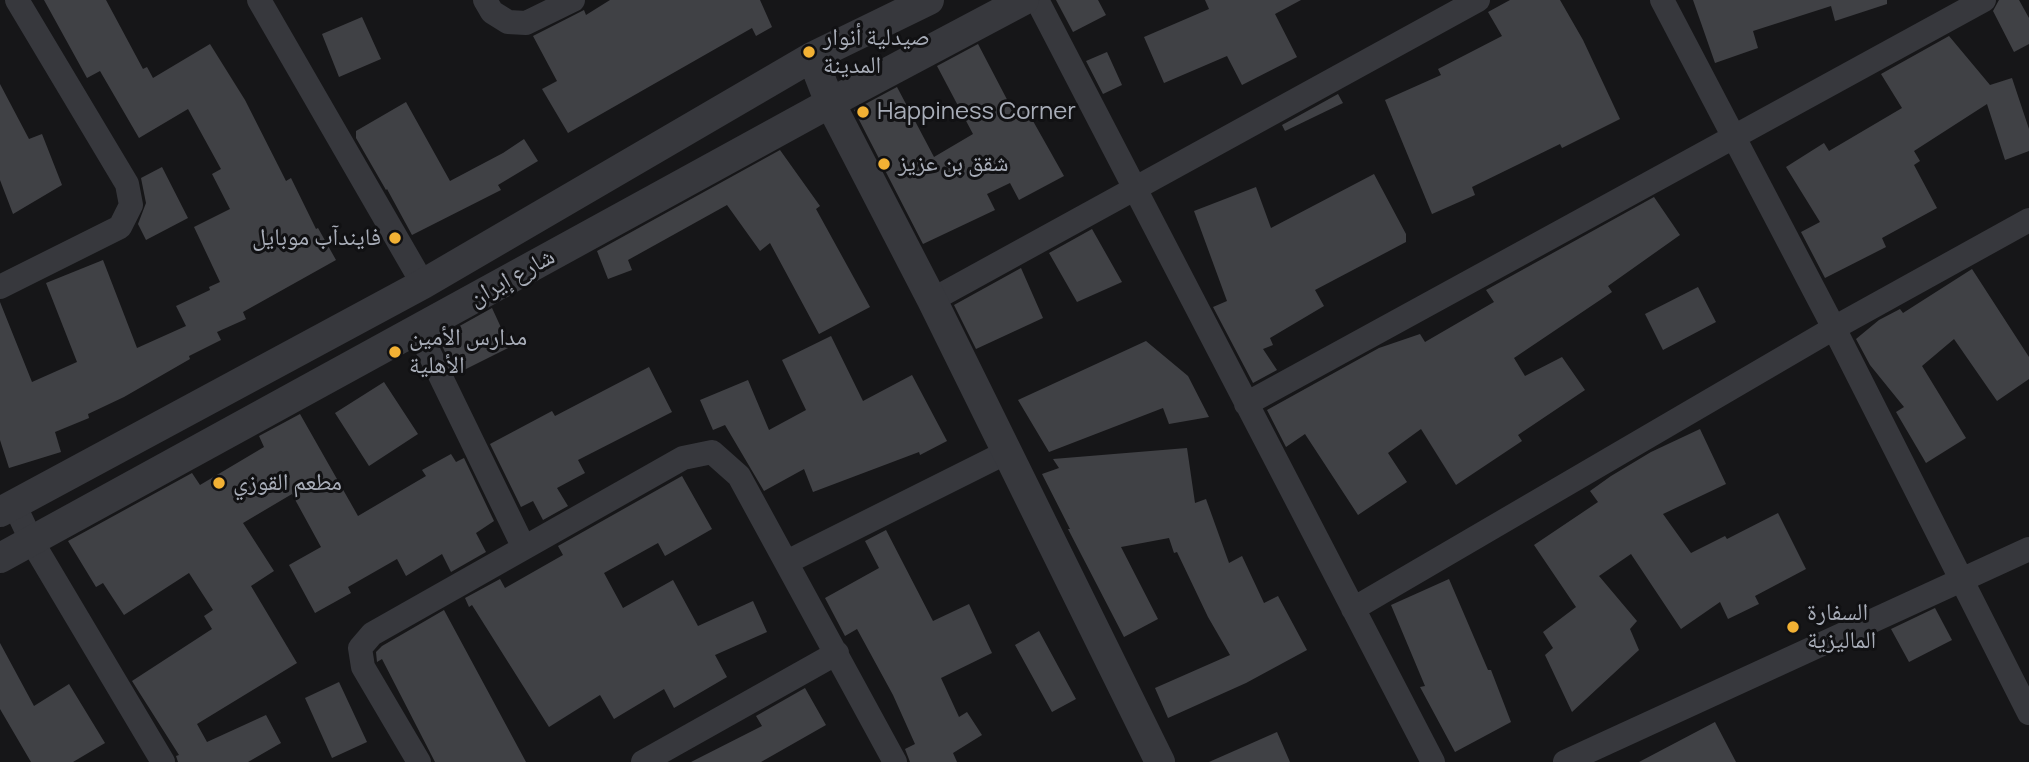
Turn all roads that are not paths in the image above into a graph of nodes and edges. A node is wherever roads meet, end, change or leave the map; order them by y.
1 (17, 0) edge
2 (259, 0) edge
3 (485, 0) edge
4 (573, 0) edge
5 (929, 0) edge
6 (1024, 0) edge
7 (1037, 0) edge
8 (1478, 0) edge
9 (1662, 0) edge
10 (1984, 0) edge
11 (812, 57) junction
12 (830, 103) junction
13 (1734, 137) junction
14 (1134, 187) junction
15 (2029, 220) edge
16 (423, 284) junction
17 (0, 287) edge
18 (932, 300) junction
19 (1834, 328) junction
20 (418, 330) junction
21 (1246, 404) junction
22 (1007, 452) junction
23 (7, 508) edge
24 (31, 540) junction
25 (524, 548) junction
26 (2029, 549) edge
27 (0, 558) edge
28 (787, 562) junction
29 (1961, 579) junction
30 (1353, 609) junction
31 (837, 653) junction
32 (2029, 713) edge
33 (417, 761) edge
34 (163, 762) edge
35 (643, 762) edge
36 (895, 762) edge
37 (1160, 762) edge
38 (1433, 762) edge
39 (1565, 762) edge

1 - 17 street
2 - 16 street
3 - 4 street
5 - 11 street, شارع إيران
6 - 12 street, شارع إيران
7 - 14 street
8 - 14 street
9 - 13 street
10 - 13 street
11 - 12 street
11 - 16 street, شارع إيران
12 - 18 street
12 - 20 street, شارع إيران
13 - 19 street
13 - 21 street
14 - 18 street
14 - 21 street
15 - 19 street
16 - 20 street
16 - 23 street, شارع إيران
18 - 22 street
19 - 29 street
19 - 30 street
20 - 24 street, شارع إيران
20 - 25 street
21 - 30 street
22 - 28 street
22 - 37 street
23 - 24 street
24 - 27 street, شارع إيران
24 - 34 street
25 - 28 street
25 - 33 street
26 - 29 street
28 - 31 street
29 - 32 street
29 - 39 street
30 - 38 street
31 - 35 street
31 - 36 street

